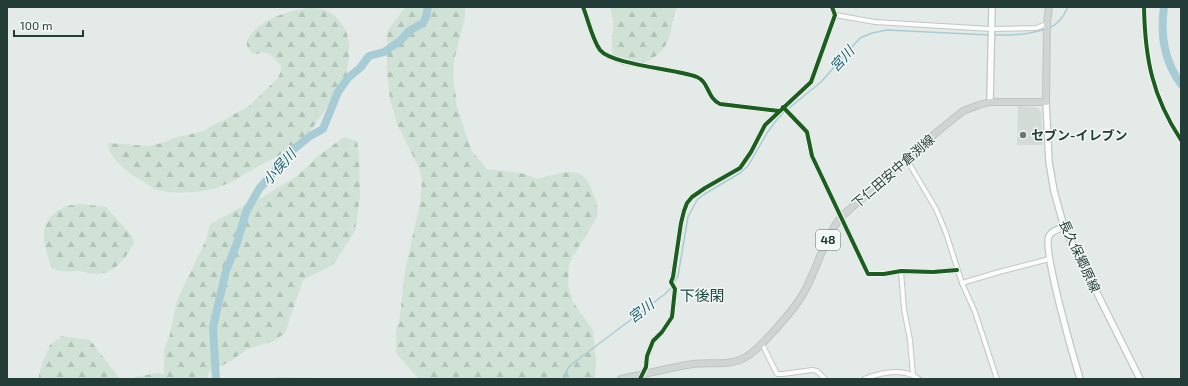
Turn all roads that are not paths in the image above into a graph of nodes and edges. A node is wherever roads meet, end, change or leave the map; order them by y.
1 (583, 7) edge
2 (832, 7) edge
3 (992, 7) edge
4 (1049, 7) edge
5 (835, 15) junction
6 (1047, 24) junction
7 (991, 30) junction
8 (990, 102) junction
9 (1046, 102) junction
10 (783, 107) junction
11 (779, 111) junction
12 (906, 160) junction
13 (841, 217) junction
14 (1064, 227) junction
15 (1049, 259) junction
16 (957, 270) junction
17 (901, 271) junction
18 (962, 283) junction
19 (762, 344) junction
20 (913, 375) junction
21 (642, 377) edge
22 (621, 379) edge
23 (825, 379) edge
24 (864, 379) edge
25 (919, 379) edge
26 (997, 379) edge
27 (1080, 379) edge
28 (1140, 379) edge

1 - 11 street
2 - 5 street
3 - 7 main road
4 - 6 main road
5 - 7 street
5 - 10 street
6 - 7 street
6 - 9 main road
7 - 8 main road
8 - 9 main road, 下仁田安中倉渕線 / 48
8 - 12 main road, 下仁田安中倉渕線 / 48
9 - 14 main road, 長久保郷原線
10 - 11 street
10 - 13 street
11 - 21 street
12 - 13 main road, 下仁田安中倉渕線 / 48
12 - 16 street
13 - 17 street
13 - 19 main road, 下仁田安中倉渕線 / 48
14 - 15 main road
14 - 28 main road, 長久保郷原線
15 - 18 street
15 - 27 main road
16 - 17 street
16 - 18 street
17 - 20 street
18 - 26 street
19 - 21 main road, 下仁田安中倉渕線 / 48
19 - 23 street
20 - 24 street
20 - 25 street
21 - 22 main road, 下仁田安中倉渕線 / 48

